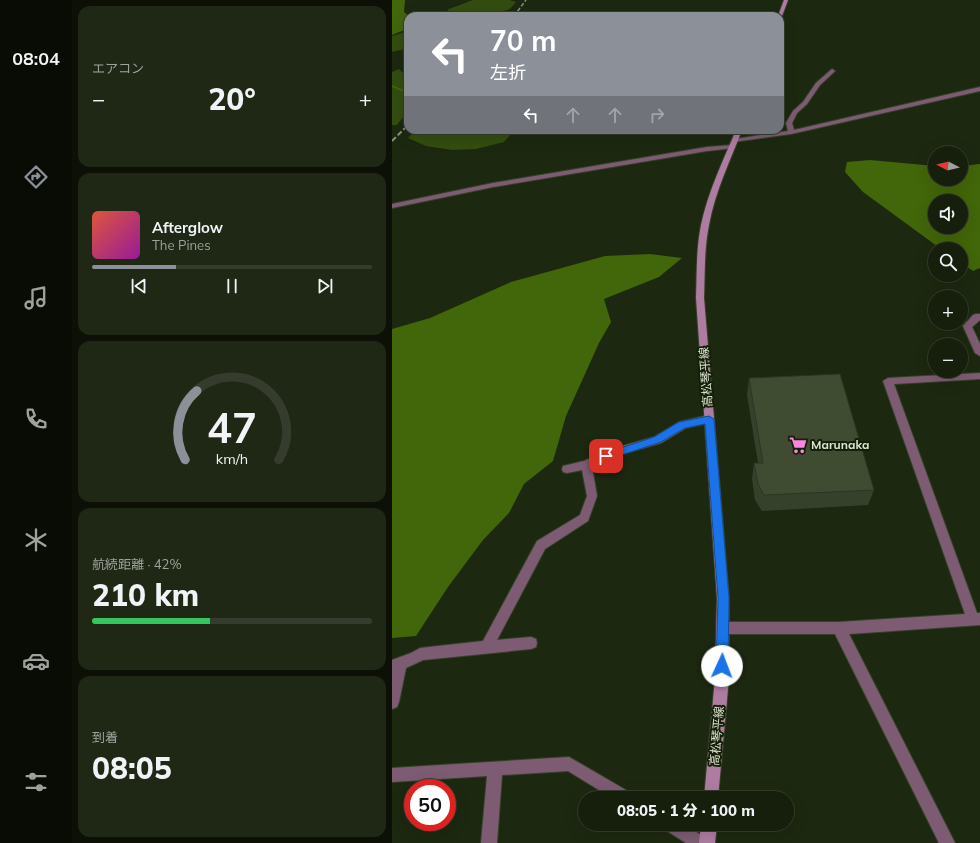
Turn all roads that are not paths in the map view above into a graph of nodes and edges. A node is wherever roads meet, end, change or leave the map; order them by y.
1 (786, 0) edge
2 (782, 12) edge
3 (832, 71) dead end
4 (980, 89) edge
5 (791, 132) junction
6 (784, 133) edge
7 (738, 134) edge
8 (782, 134) edge
9 (734, 144) junction
10 (392, 206) edge
11 (980, 317) edge
12 (980, 353) edge
13 (980, 376) edge
14 (709, 419) junction
15 (586, 465) junction
16 (566, 469) dead end
17 (976, 619) edge
18 (724, 628) junction
19 (840, 628) junction
20 (531, 643) dead end
21 (486, 648) junction
22 (396, 666) edge
23 (392, 702) edge
24 (494, 768) junction
25 (392, 775) edge
26 (614, 791) edge
27 (712, 791) edge
28 (681, 831) edge
29 (708, 831) edge
30 (489, 843) edge
31 (701, 843) edge
32 (707, 843) edge
33 (947, 843) edge

1 - 2 main road
3 - 5 street
4 - 5 street
5 - 6 street
7 - 9 main road, 高松琴平線
8 - 9 street
9 - 10 street
9 - 14 main road, 高松琴平線
11 - 12 street
13 - 17 street
14 - 15 street
14 - 18 main road, 高松琴平線
15 - 16 street
15 - 21 street
17 - 19 street
18 - 19 street
18 - 27 main road, 高松琴平線
19 - 33 street
20 - 21 street
21 - 22 street
22 - 23 street
24 - 25 street
24 - 26 street
24 - 30 street
28 - 31 street
29 - 32 main road

